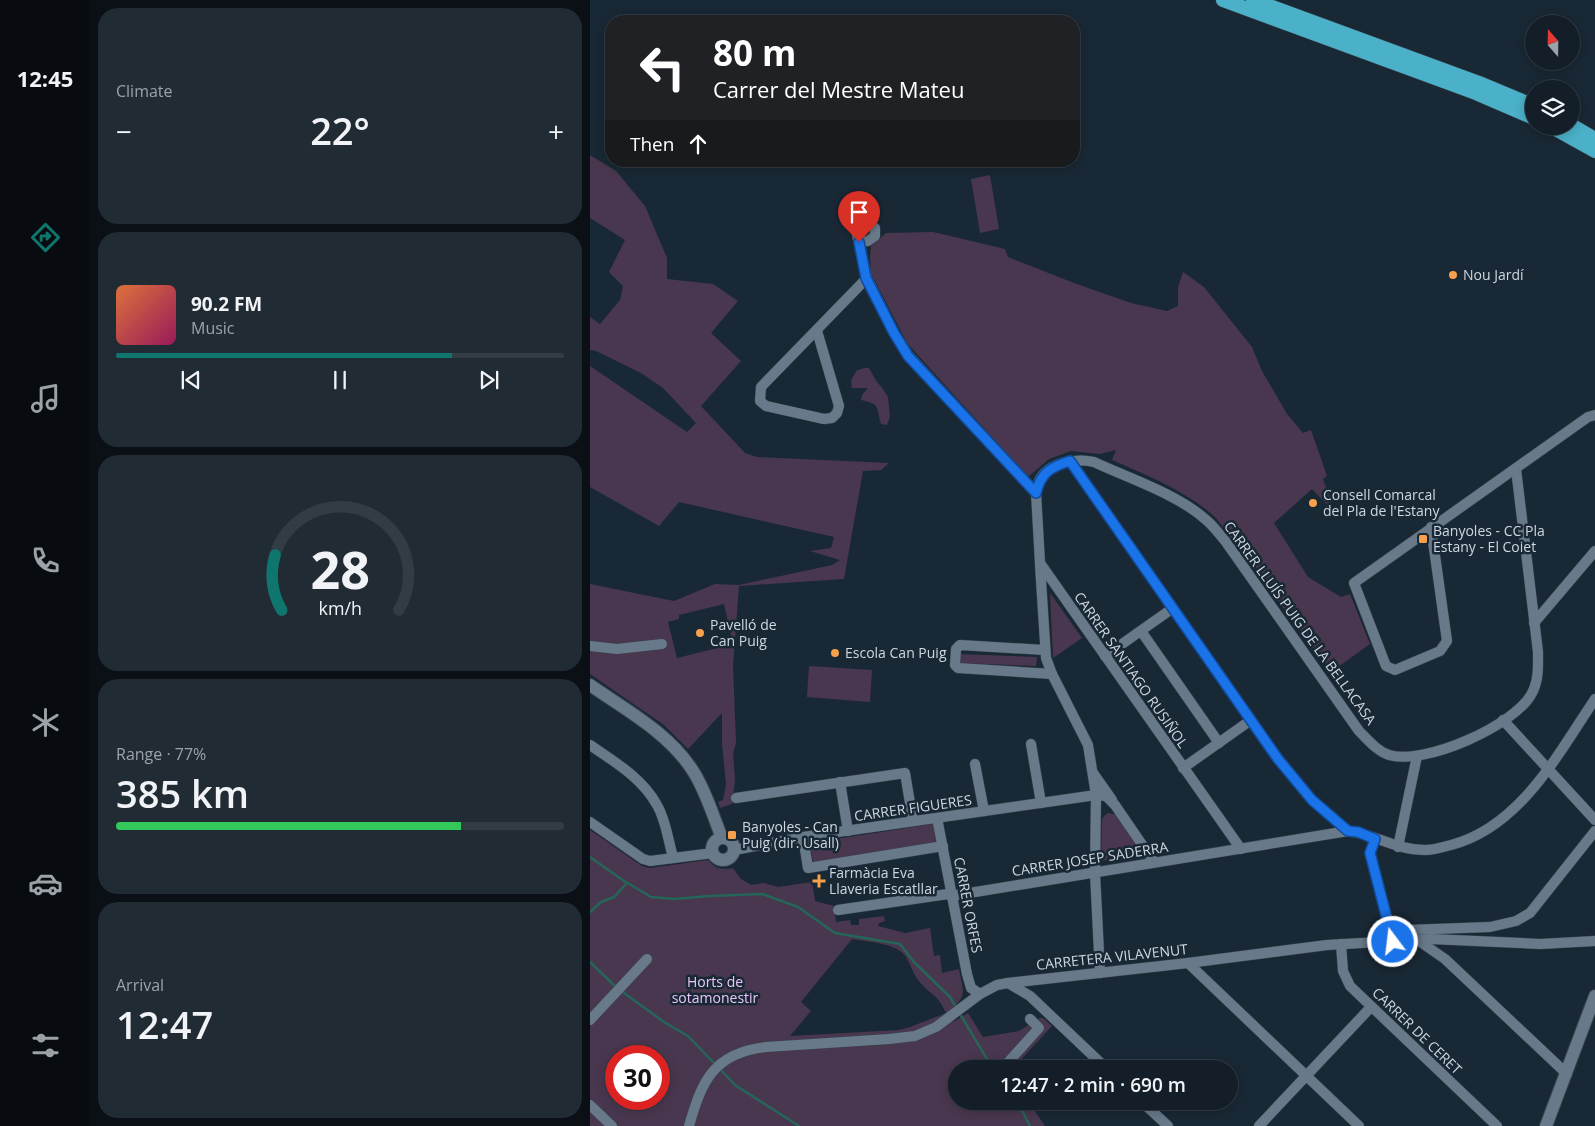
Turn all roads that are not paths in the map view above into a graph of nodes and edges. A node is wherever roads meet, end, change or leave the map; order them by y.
1 (1222, 0) edge
2 (1253, 0) edge
3 (1525, 102) edge
4 (1525, 114) edge
5 (1580, 134) edge
6 (1568, 135) edge
7 (1593, 148) edge
8 (855, 226) dead end
9 (876, 228) dead end
10 (859, 242) junction
11 (866, 278) junction
12 (817, 331) junction
13 (1595, 414) edge
14 (1070, 461) junction
15 (1516, 469) junction
16 (1036, 493) junction
17 (1431, 527) junction
18 (1595, 551) edge
19 (1040, 563) junction
20 (1173, 608) junction
21 (1534, 623) junction
22 (1141, 631) junction
23 (662, 644) dead end
24 (590, 646) edge
25 (1045, 650) junction
26 (1105, 656) junction
27 (1052, 674) junction
28 (590, 685) edge
29 (1595, 699) edge
30 (1251, 720) junction
31 (1503, 720) junction
32 (1219, 743) junction
33 (1031, 744) dead end
34 (590, 746) edge
35 (1417, 756) junction
36 (975, 764) dead end
37 (1183, 768) junction
38 (1548, 769) junction
39 (1092, 772) junction
40 (840, 782) junction
41 (1096, 795) junction
42 (736, 798) dead end
43 (1041, 803) junction
44 (1118, 808) junction
45 (984, 811) junction
46 (1096, 816) junction
47 (937, 818) junction
48 (1595, 820) edge
49 (913, 821) junction
50 (590, 822) edge
51 (848, 831) junction
52 (1348, 831) junction
53 (1595, 831) edge
54 (803, 837) junction
55 (722, 838) junction
56 (1375, 839) junction
57 (943, 846) junction
58 (1398, 847) junction
59 (1241, 849) junction
60 (734, 850) junction
61 (713, 853) junction
62 (672, 857) junction
63 (1154, 862) junction
64 (1095, 873) junction
65 (951, 896) junction
66 (838, 910) dead end
67 (1420, 941) junction
68 (1456, 941) junction
69 (1595, 941) edge
70 (1393, 942) junction
71 (1341, 944) junction
72 (647, 959) dead end
73 (1445, 959) junction
74 (1188, 963) junction
75 (1100, 973) junction
76 (1035, 979) junction
77 (1008, 983) junction
78 (980, 994) junction
79 (1030, 996) junction
80 (1595, 996) edge
81 (1370, 1007) junction
82 (1030, 1019) dead end
83 (590, 1020) edge
84 (1010, 1060) edge
85 (1098, 1060) edge
86 (1567, 1074) junction
87 (1306, 1076) junction
88 (590, 1105) edge
89 (1150, 1110) edge
90 (612, 1126) edge
91 (689, 1126) edge
92 (1166, 1126) edge
93 (1259, 1126) edge
94 (1359, 1126) edge
95 (1497, 1126) edge
96 (1546, 1126) edge

1 - 4 highway
2 - 3 highway
5 - 7 highway
6 - 7 highway
8 - 10 street
9 - 10 street
10 - 11 street
11 - 12 street
11 - 16 street
12 - 12 street
13 - 15 street
14 - 16 street, CARRER LLUÍS PUIG DE LA BELLACASA
14 - 20 street
14 - 35 street, CARRER LLUÍS PUIG DE LA BELLACASA
15 - 17 street
15 - 21 street, CARRER LLUÍS PUIG DE LA BELLACASA
16 - 19 street
17 - 17 street
18 - 21 street
19 - 25 street
19 - 26 street, CARRER SANTIAGO RUSIÑOL
20 - 22 street
20 - 30 street
21 - 31 street, CARRER LLUÍS PUIG DE LA BELLACASA
22 - 26 street
22 - 32 street
23 - 24 street
25 - 27 street
25 - 27 street
26 - 37 street, CARRER SANTIAGO RUSIÑOL
27 - 39 street
28 - 55 street
29 - 38 street
30 - 32 street
30 - 52 street
31 - 35 street, CARRER LLUÍS PUIG DE LA BELLACASA
31 - 38 street
32 - 37 street
33 - 43 street
34 - 62 street
35 - 58 street
36 - 45 street
37 - 59 street, CARRER SANTIAGO RUSIÑOL
38 - 48 street
38 - 58 street
39 - 41 street
39 - 44 street
40 - 42 street
40 - 49 street
40 - 51 street
41 - 43 street, CARRER FIGUERES
41 - 44 street
41 - 46 street
43 - 45 street, CARRER FIGUERES
44 - 46 street
44 - 63 street
45 - 47 street, CARRER FIGUERES
46 - 64 street
47 - 49 street, CARRER FIGUERES
47 - 57 street, CARRER ORFES
49 - 51 street, CARRER FIGUERES
50 - 62 street
51 - 54 street, CARRER FIGUERES
52 - 56 street
52 - 59 street, CARRER JOSEP SADERRA
53 - 70 street
54 - 57 street
54 - 60 street, CARRER FIGUERES
55 - 60 street
55 - 61 street
56 - 58 street
56 - 70 street
57 - 65 street, CARRER ORFES
59 - 63 street, CARRER JOSEP SADERRA
60 - 61 street
61 - 62 street
63 - 64 street, CARRER JOSEP SADERRA
64 - 65 street, CARRER JOSEP SADERRA
64 - 75 street
65 - 66 street, CARRER JOSEP SADERRA
65 - 78 street, CARRER ORFES
67 - 68 street, CARRETERA VILAVENUT
67 - 70 street, CARRETERA VILAVENUT
67 - 73 street
68 - 69 street, CARRETERA VILAVENUT
68 - 73 street
70 - 71 street, CARRETERA VILAVENUT
71 - 74 street, CARRETERA VILAVENUT
71 - 81 street, CARRER DE CERET
72 - 83 street
73 - 86 street
74 - 75 street, CARRETERA VILAVENUT
74 - 87 street
75 - 76 street, CARRETERA VILAVENUT
76 - 77 street, CARRETERA VILAVENUT
76 - 79 street
77 - 78 street, CARRETERA VILAVENUT
77 - 79 street
78 - 91 street, CARRETERA VILAVENUT
79 - 85 street
80 - 86 street
81 - 87 street
81 - 95 street, CARRER DE CERET
82 - 84 street
86 - 96 street
87 - 93 street
87 - 94 street
88 - 90 street
89 - 92 street

